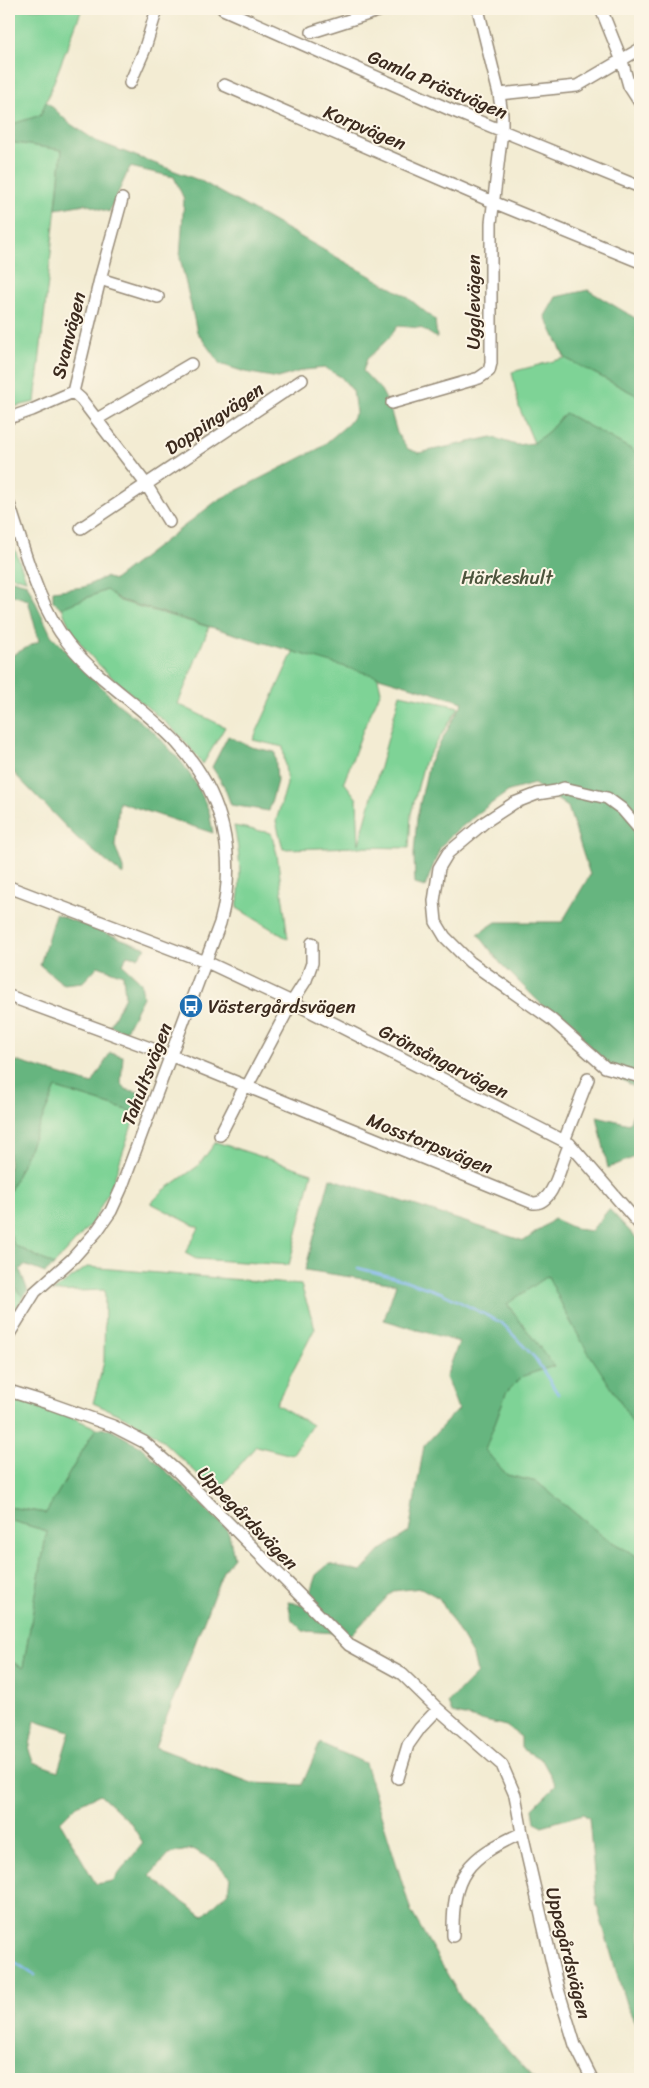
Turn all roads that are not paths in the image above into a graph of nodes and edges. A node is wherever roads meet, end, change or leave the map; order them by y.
1 (157, 9) edge
2 (223, 9) edge
3 (384, 9) edge
4 (478, 9) edge
5 (600, 9) edge
6 (312, 32) dead end
7 (640, 50) edge
8 (622, 61) junction
9 (130, 83) dead end
10 (224, 85) dead end
11 (499, 94) junction
12 (640, 103) edge
13 (502, 131) junction
14 (640, 187) edge
15 (122, 199) dead end
16 (493, 202) junction
17 (640, 262) edge
18 (100, 279) junction
19 (158, 297) dead end
20 (191, 364) dead end
21 (302, 380) dead end
22 (73, 392) junction
23 (392, 403) dead end
24 (9, 418) edge
25 (96, 419) junction
26 (146, 484) junction
27 (9, 504) edge
28 (169, 522) dead end
29 (81, 528) dead end
30 (640, 830) edge
31 (9, 887) edge
32 (312, 943) dead end
33 (206, 963) junction
34 (9, 996) edge
35 (292, 1002) junction
36 (168, 1055) junction
37 (640, 1077) edge
38 (588, 1079) dead end
39 (245, 1086) junction
40 (220, 1136) dead end
41 (567, 1143) junction
42 (640, 1225) edge
43 (9, 1334) edge
44 (9, 1391) edge
45 (438, 1709) junction
46 (398, 1778) dead end
47 (522, 1832) junction
48 (453, 1936) dead end
49 (592, 2079) edge

1 - 9 street
2 - 13 street, Gamla Prästvägen
3 - 6 street
4 - 11 street, Ugglevägen
5 - 8 street
7 - 8 street
8 - 11 street
8 - 12 street
10 - 16 street, Korpvägen
11 - 13 street, Ugglevägen
13 - 14 street, Gamla Prästvägen
13 - 16 street, Ugglevägen
15 - 18 street, Svanvägen
16 - 17 street, Korpvägen
16 - 23 street, Ugglevägen
18 - 19 street, Svanvägen
18 - 22 street, Svanvägen
20 - 25 street
21 - 26 street, Doppingvägen
22 - 24 street, Svanvägen
22 - 25 street
25 - 26 street
26 - 28 street
26 - 29 street, Doppingvägen
27 - 33 street, Tahultsvägen
30 - 37 street
31 - 33 street
32 - 35 street
33 - 35 street, Grönsångarvägen
33 - 36 street, Tahultsvägen
34 - 36 street, Mosstorpsvägen
35 - 39 street
35 - 41 street, Grönsångarvägen
36 - 39 street, Mosstorpsvägen
36 - 43 street, Tahultsvägen
38 - 41 street
39 - 40 street
39 - 41 street, Mosstorpsvägen
41 - 42 street, Grönsångarvägen
44 - 45 street, Uppegårdsvägen
45 - 46 street
45 - 47 street, Uppegårdsvägen
47 - 48 street
47 - 49 street, Uppegårdsvägen

